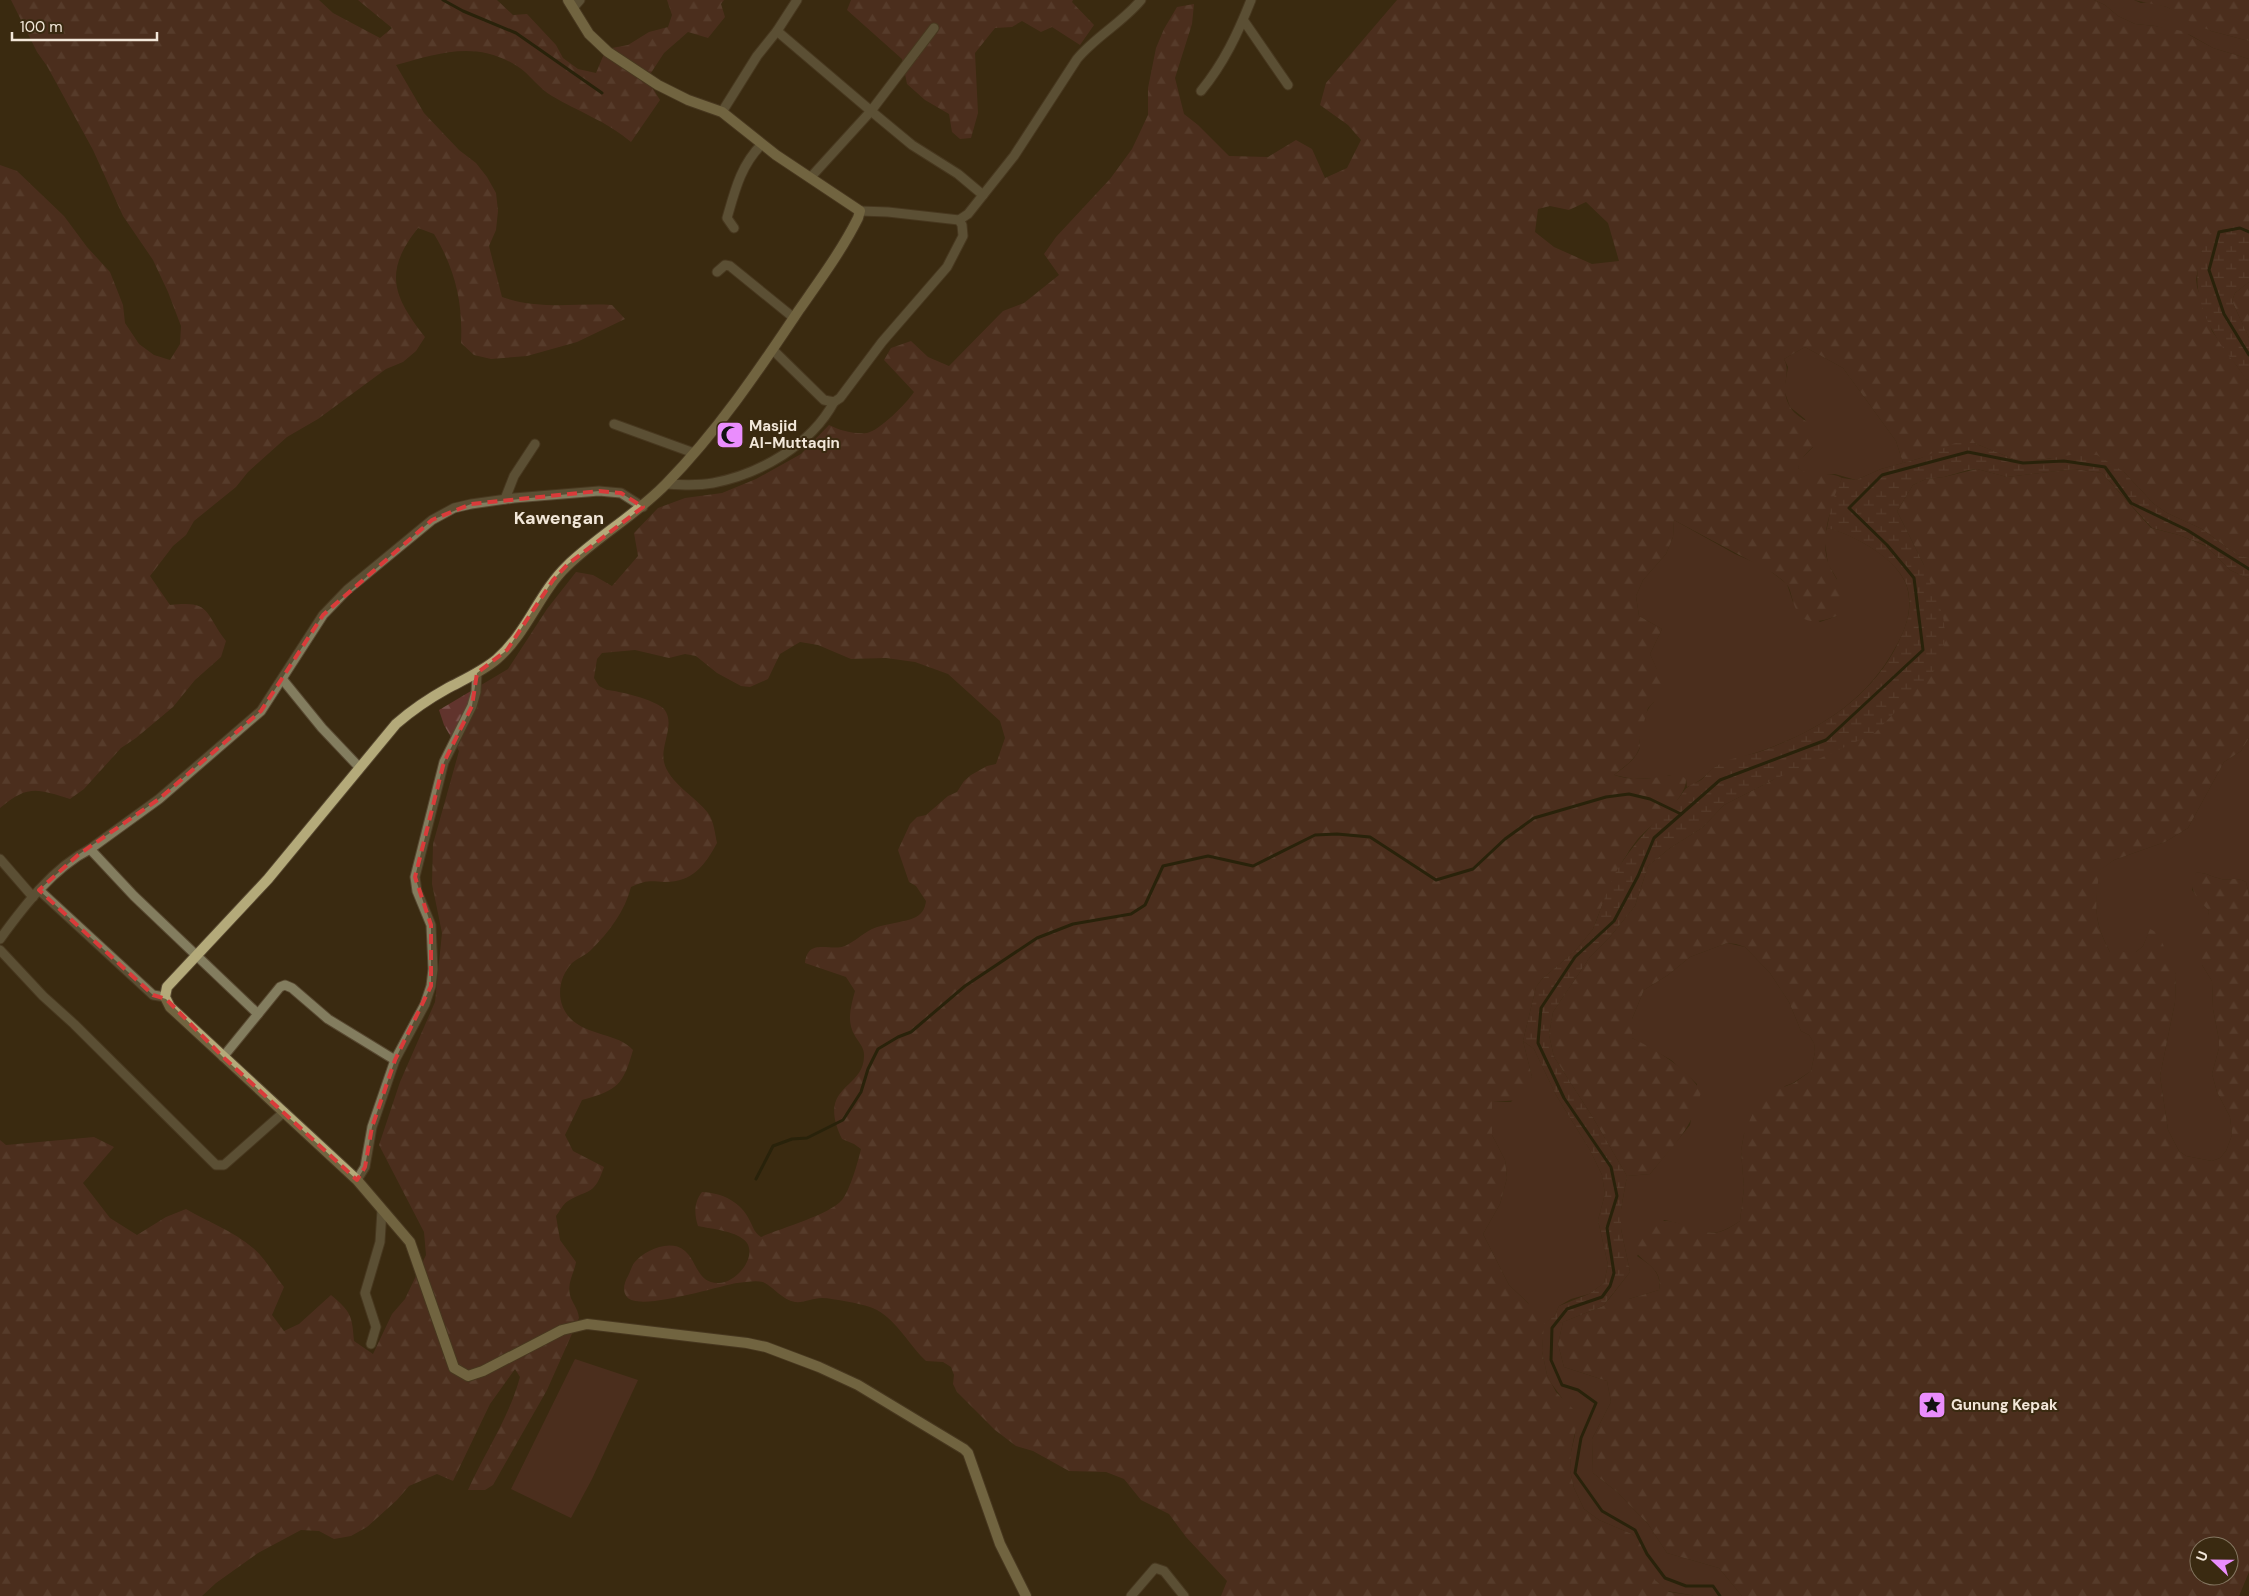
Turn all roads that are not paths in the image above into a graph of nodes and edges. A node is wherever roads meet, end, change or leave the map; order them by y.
1 (580, 0) edge
2 (797, 0) edge
3 (1141, 0) edge
4 (1251, 0) edge
5 (570, 4) edge
6 (1244, 21) junction
7 (934, 28) dead end
8 (777, 31) junction
9 (1288, 85) dead end
10 (1202, 92) dead end
11 (871, 111) junction
12 (722, 112) junction
13 (762, 144) junction
14 (810, 178) junction
15 (983, 195) junction
16 (860, 211) junction
17 (959, 220) junction
18 (734, 228) dead end
19 (717, 272) dead end
20 (794, 318) junction
21 (773, 350) junction
22 (834, 402) junction
23 (614, 424) dead end
24 (535, 444) dead end
25 (694, 453) junction
26 (666, 484) junction
27 (505, 499) junction
28 (643, 506) junction
29 (477, 673) junction
30 (283, 680) junction
31 (359, 767) junction
32 (90, 849) junction
33 (0, 859) edge
34 (36, 894) junction
35 (0, 939) edge
36 (0, 950) edge
37 (196, 955) junction
38 (165, 997) junction
39 (258, 1014) junction
40 (223, 1057) junction
41 (395, 1060) junction
42 (284, 1112) junction
43 (357, 1180) junction
44 (382, 1210) junction
45 (370, 1344) dead end
46 (1026, 1596) edge
47 (1131, 1596) edge
48 (1184, 1596) edge

1 - 5 street
2 - 8 street
3 - 15 street
4 - 6 street
5 - 12 main road
6 - 9 street
6 - 10 street
7 - 11 street
8 - 11 street
8 - 12 street
11 - 14 street
11 - 15 street
12 - 13 main road
13 - 14 main road
13 - 18 street
14 - 16 main road
15 - 17 street
16 - 17 street
16 - 20 main road
17 - 22 street
19 - 20 street
20 - 21 main road
21 - 22 street
21 - 25 main road
22 - 26 street
23 - 25 street
24 - 27 street
25 - 26 main road
26 - 28 main road
27 - 28 street
27 - 30 street
28 - 29 main road
29 - 31 main road
29 - 41 street
30 - 31 street
30 - 32 street
31 - 37 main road
32 - 34 street
32 - 37 street
33 - 34 street
34 - 35 street
34 - 38 street
36 - 42 street
37 - 38 main road
37 - 39 street
38 - 40 main road
39 - 40 street
39 - 41 street
40 - 42 main road
41 - 43 street
42 - 43 main road
43 - 44 main road
44 - 45 street
44 - 46 main road
47 - 48 street

